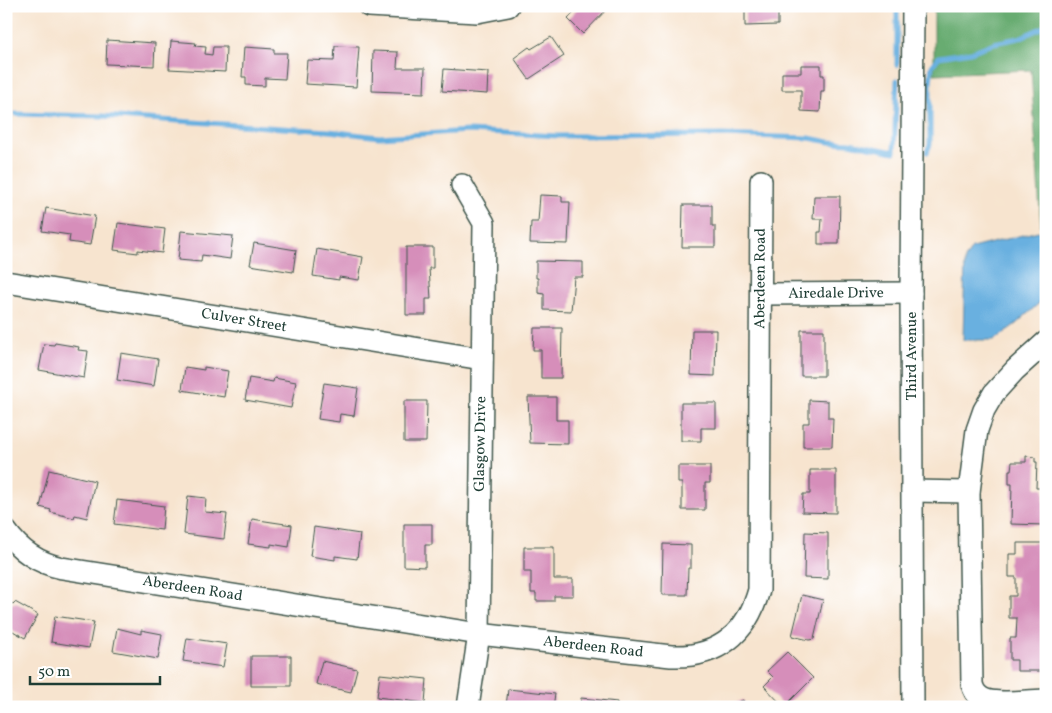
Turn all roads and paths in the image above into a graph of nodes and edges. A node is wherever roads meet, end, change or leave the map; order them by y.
1 (369, 6) edge
2 (508, 6) edge
3 (913, 6) edge
4 (761, 182) dead end
5 (462, 185) dead end
6 (6, 282) edge
7 (912, 293) junction
8 (761, 294) junction
9 (1046, 342) edge
10 (482, 359) junction
11 (912, 491) junction
12 (969, 492) junction
13 (6, 531) edge
14 (479, 634) junction
15 (1046, 700) edge
16 (468, 707) edge
17 (913, 707) edge

1 - 2 street
3 - 7 street, Third Avenue
4 - 8 street, Aberdeen Road
5 - 10 street, Glasgow Drive
6 - 10 street, Culver Street
7 - 8 street, Airedale Drive
7 - 11 street, Third Avenue
8 - 14 street, Aberdeen Road
9 - 12 street
10 - 14 street, Glasgow Drive
11 - 12 street
11 - 17 street, Third Avenue
12 - 15 street
13 - 14 street, Aberdeen Road
14 - 16 street, Glasgow Drive

